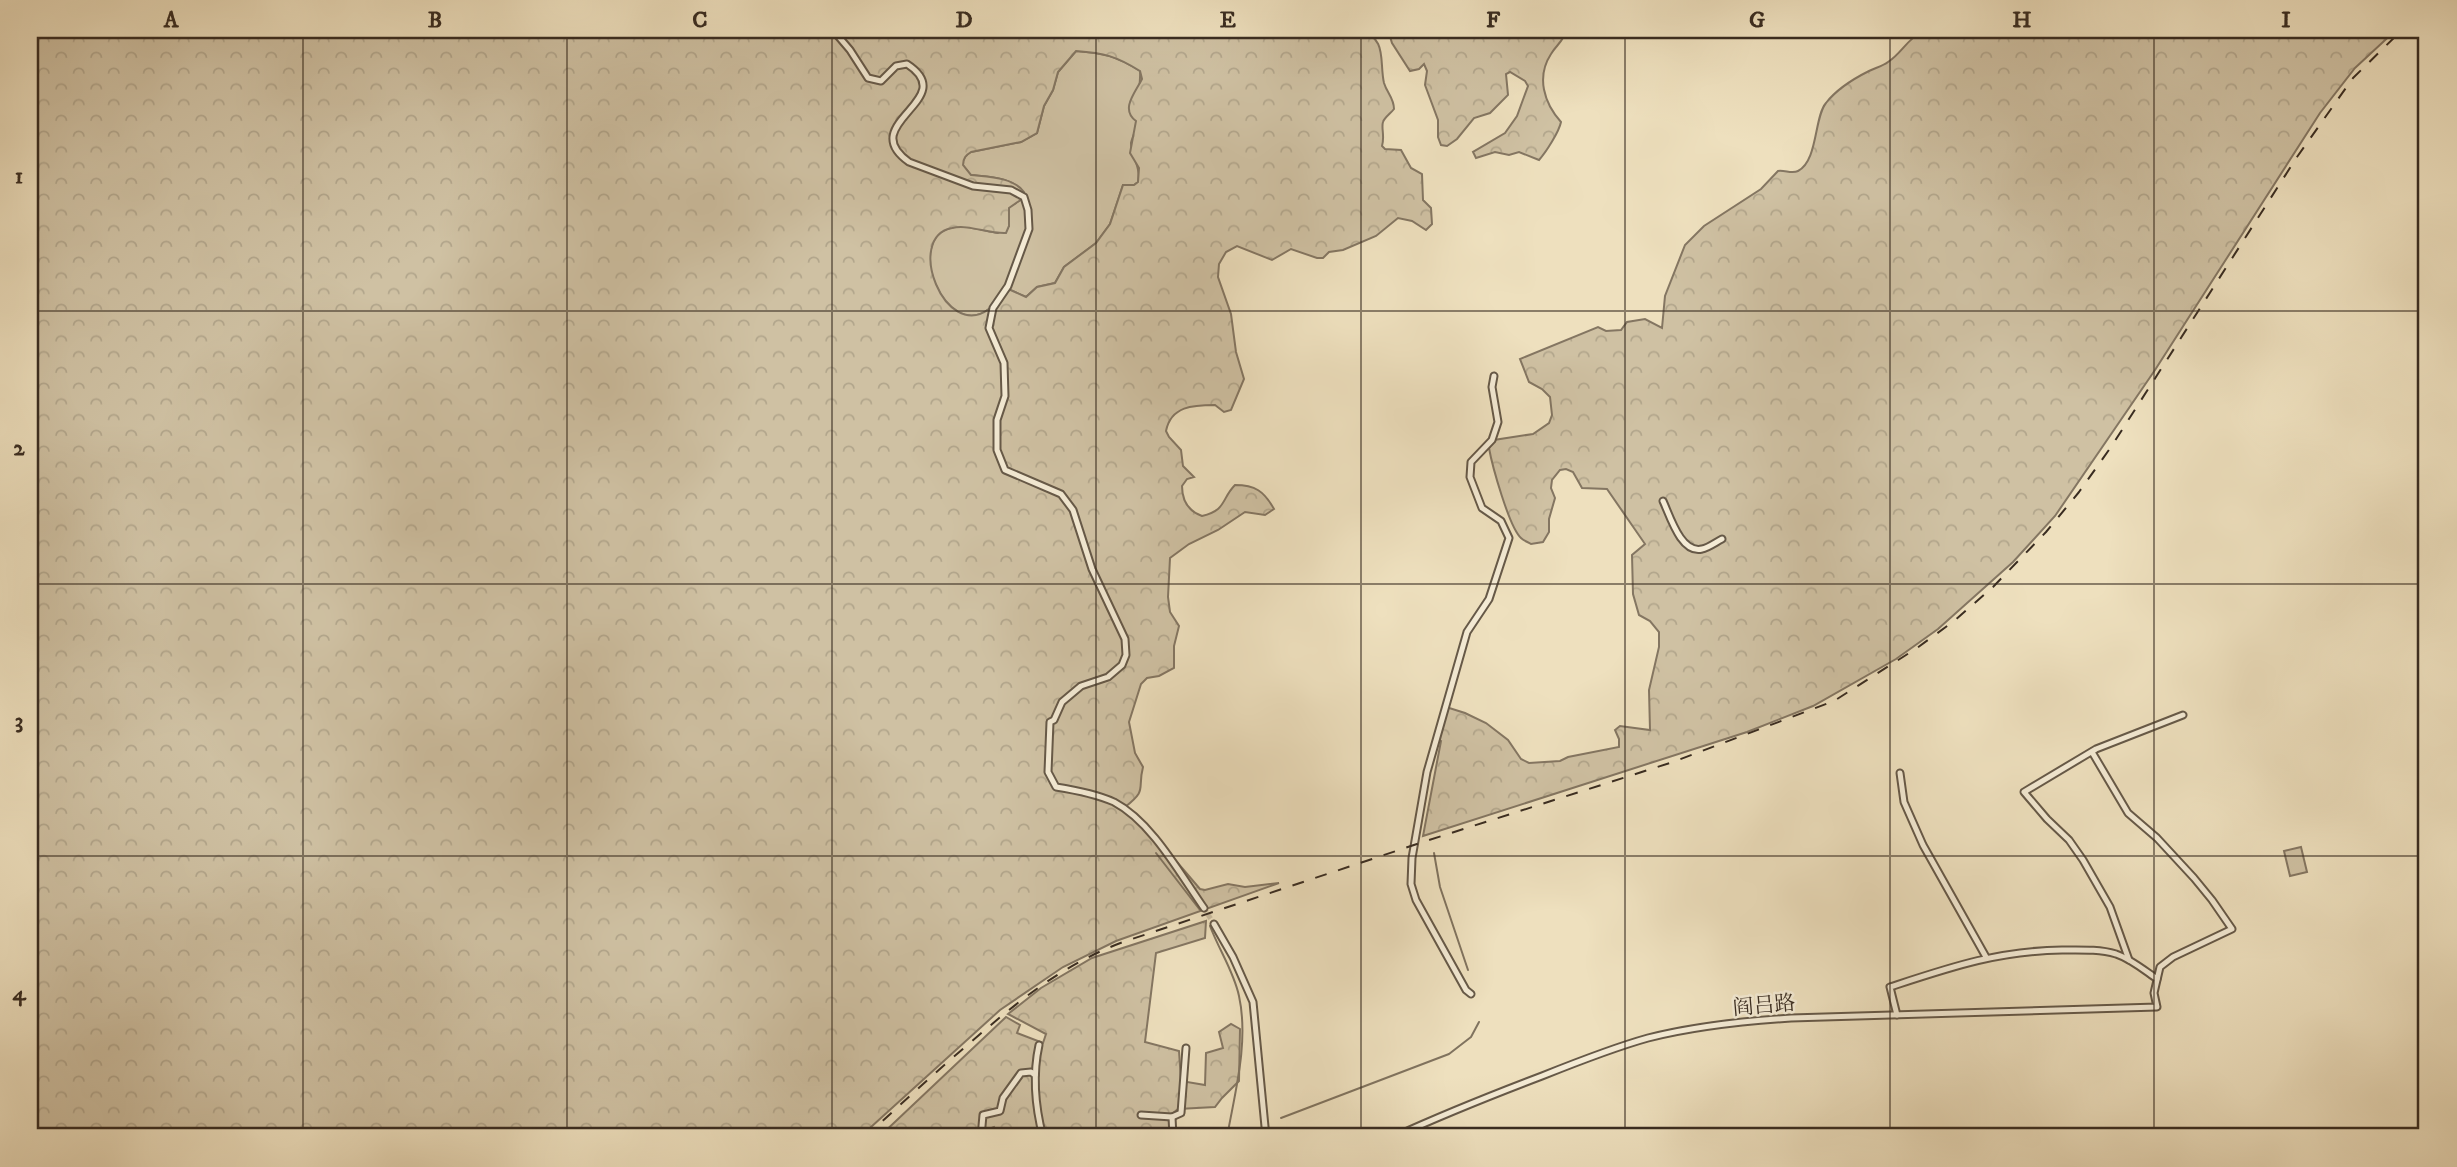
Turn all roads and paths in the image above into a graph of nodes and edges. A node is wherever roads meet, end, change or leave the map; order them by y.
1 (833, 30) edge
2 (1494, 376) dead end
3 (1663, 501) dead end
4 (1722, 539) dead end
5 (2183, 715) dead end
6 (2092, 752) junction
7 (1900, 773) dead end
8 (1204, 908) tunnel mouth
9 (1214, 924) tunnel mouth
10 (1986, 957) junction
11 (2129, 960) junction
12 (2157, 981) junction
13 (1471, 994) dead end
14 (1897, 1015) junction
15 (1039, 1045) dead end
16 (1186, 1048) dead end
17 (1035, 1075) junction
18 (1141, 1115) dead end
19 (1172, 1117) junction
20 (915, 1132) dead end
21 (936, 1137) edge
22 (981, 1137) edge
23 (1043, 1137) edge
24 (1173, 1137) edge
25 (1266, 1137) edge
26 (1394, 1137) edge

1 - 8 street
2 - 13 street
3 - 4 street
5 - 6 street
6 - 11 street
6 - 12 street
7 - 10 street
9 - 25 street
10 - 11 street
10 - 14 street
11 - 12 street
12 - 14 street, 阎吕路
14 - 26 street, 阎吕路
15 - 17 street
16 - 19 street
17 - 22 street
17 - 23 street
18 - 19 street
19 - 24 street
20 - 21 street

